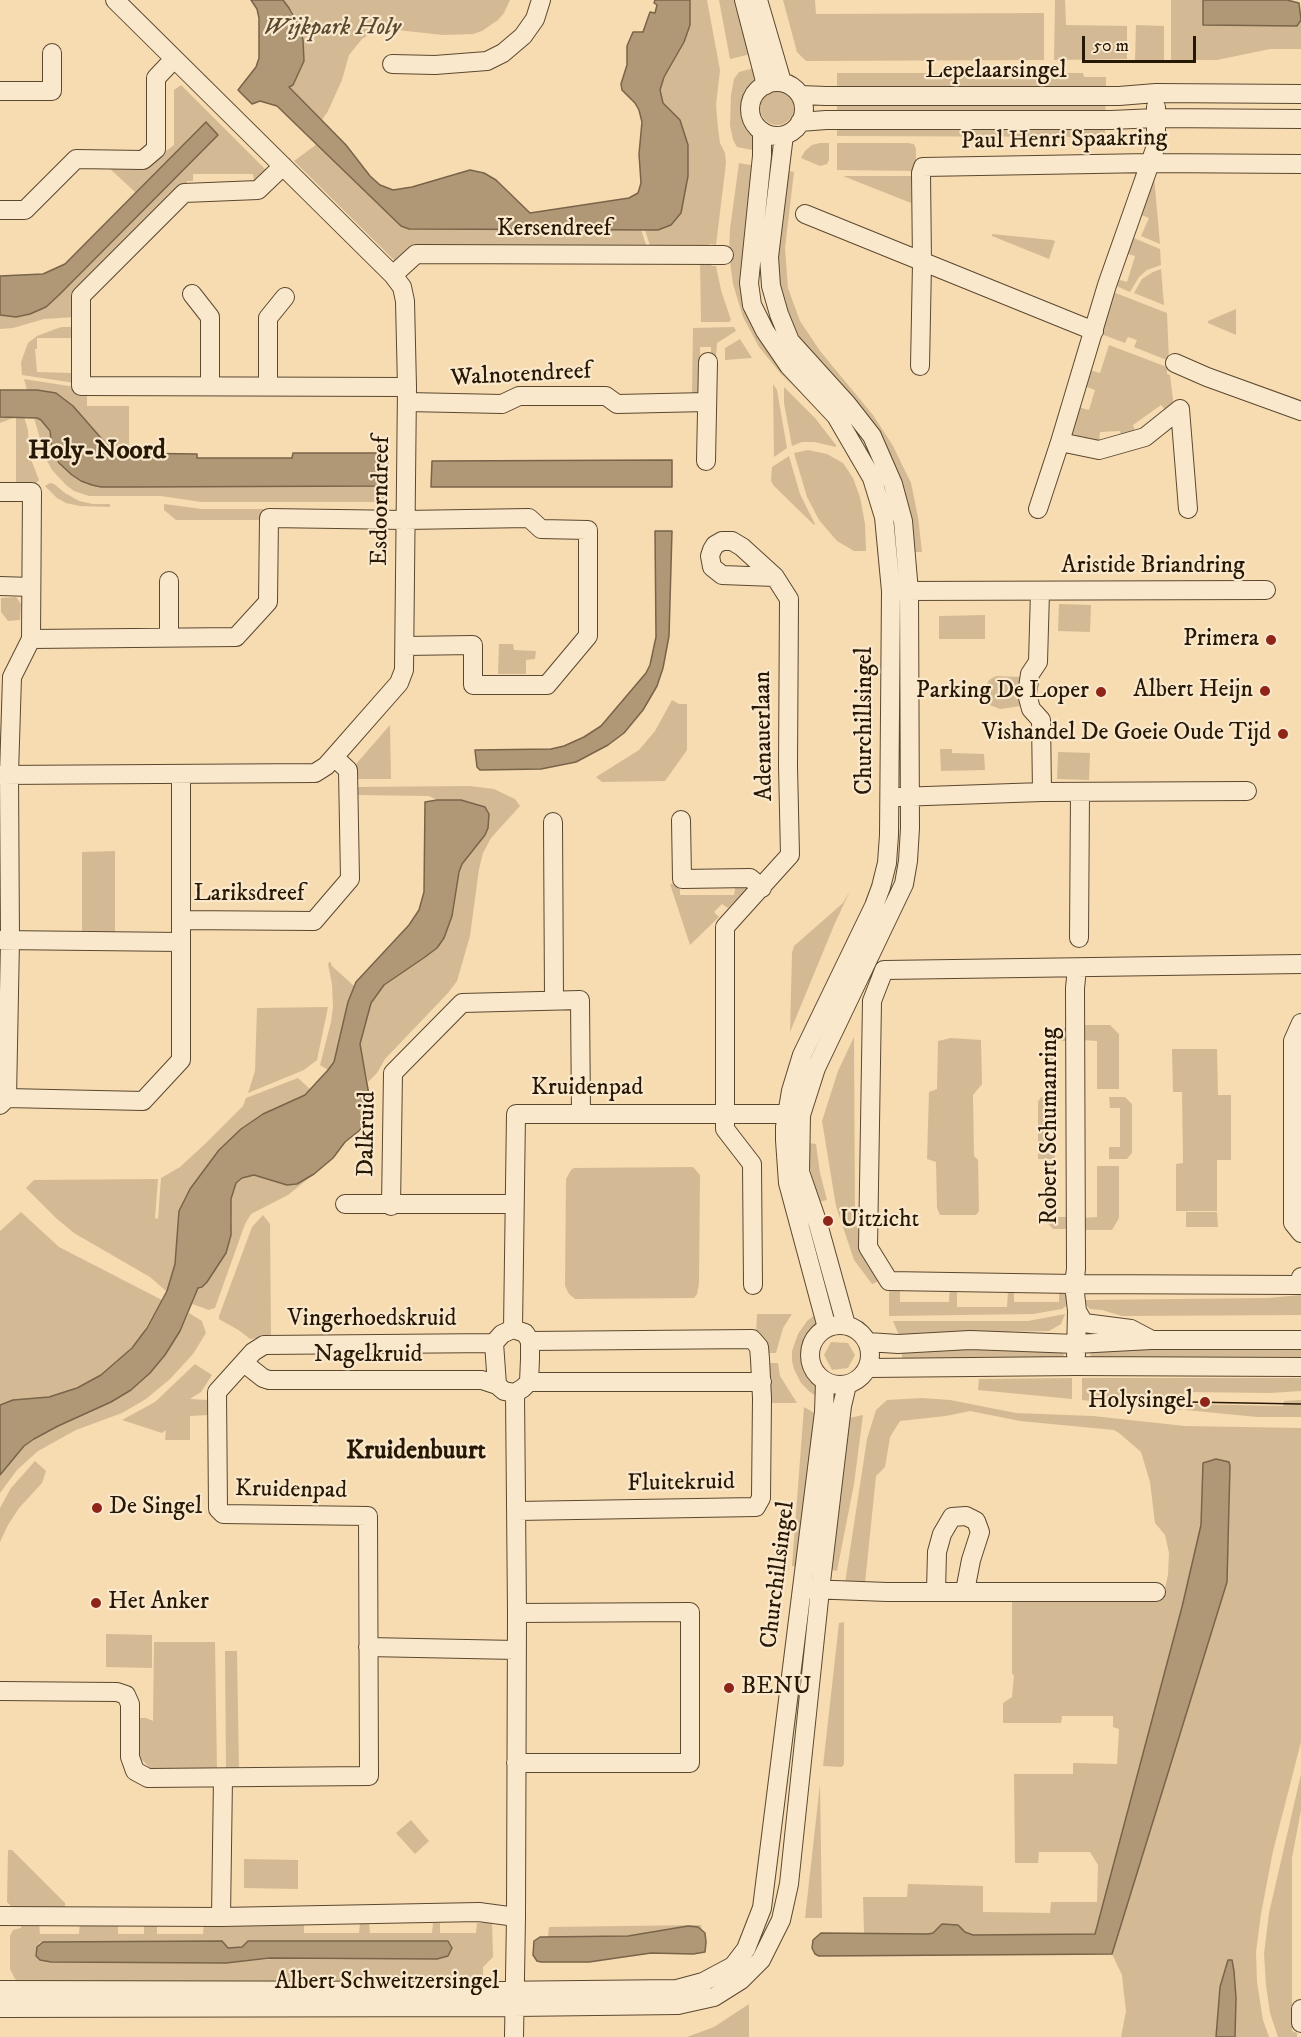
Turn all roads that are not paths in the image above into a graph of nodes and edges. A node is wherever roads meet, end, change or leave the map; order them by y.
1 (115, 0) edge
2 (540, 0) edge
3 (744, 0) edge
4 (758, 0) edge
5 (52, 53) dead end
6 (174, 59) junction
7 (392, 64) dead end
8 (774, 83) junction
9 (0, 91) edge
10 (1156, 93) junction
11 (1301, 94) edge
12 (800, 95) junction
13 (1156, 118) junction
14 (1301, 119) edge
15 (800, 122) junction
16 (762, 131) junction
17 (784, 135) junction
18 (1150, 163) junction
19 (1301, 164) edge
20 (282, 166) junction
21 (0, 210) edge
22 (805, 214) dead end
23 (724, 255) dead end
24 (922, 262) junction
25 (393, 275) junction
26 (192, 294) dead end
27 (285, 297) dead end
28 (1094, 331) junction
29 (708, 362) dead end
30 (1175, 363) dead end
31 (920, 366) dead end
32 (210, 386) junction
33 (268, 386) junction
34 (407, 395) junction
35 (707, 402) junction
36 (1301, 411) edge
37 (1060, 442) junction
38 (706, 461) dead end
39 (0, 492) edge
40 (1038, 509) dead end
41 (1188, 509) dead end
42 (405, 520) junction
43 (775, 577) dead end
44 (169, 581) dead end
45 (0, 586) edge
46 (31, 587) junction
47 (1266, 590) dead end
48 (900, 591) junction
49 (1040, 592) junction
50 (169, 637) junction
51 (31, 639) junction
52 (405, 646) junction
53 (6, 678) edge
54 (334, 757) junction
55 (4, 774) edge
56 (181, 774) junction
57 (1247, 791) dead end
58 (1042, 792) junction
59 (1080, 792) junction
60 (910, 796) junction
61 (890, 797) junction
62 (681, 820) dead end
63 (553, 822) dead end
64 (762, 888) junction
65 (182, 920) junction
66 (1079, 938) dead end
67 (5, 940) edge
68 (182, 942) junction
69 (1301, 964) edge
70 (1077, 968) junction
71 (554, 999) junction
72 (5, 1018) edge
73 (1301, 1023) edge
74 (4, 1102) edge
75 (726, 1113) junction
76 (581, 1114) junction
77 (794, 1114) junction
78 (345, 1204) dead end
79 (514, 1204) junction
80 (391, 1206) junction
81 (1301, 1233) edge
82 (1301, 1277) edge
83 (1074, 1284) junction
84 (753, 1285) dead end
85 (1077, 1311) junction
86 (846, 1325) junction
87 (827, 1328) junction
88 (513, 1329) junction
89 (1150, 1340) junction
90 (1301, 1340) edge
91 (530, 1341) junction
92 (868, 1342) junction
93 (494, 1343) junction
94 (1076, 1344) junction
95 (249, 1357) junction
96 (1076, 1366) junction
97 (1301, 1367) edge
98 (868, 1368) junction
99 (762, 1382) junction
100 (825, 1382) junction
101 (497, 1385) junction
102 (848, 1385) junction
103 (522, 1387) junction
104 (517, 1510) junction
105 (801, 1589) junction
106 (820, 1590) junction
107 (936, 1591) junction
108 (964, 1591) junction
109 (1156, 1592) dead end
110 (517, 1613) junction
111 (368, 1647) junction
112 (516, 1650) junction
113 (0, 1691) edge
114 (516, 1763) junction
115 (779, 1774) junction
116 (800, 1775) junction
117 (223, 1778) junction
118 (0, 1916) edge
119 (221, 1917) junction
120 (516, 1917) junction
121 (746, 1949) joint
122 (761, 1960) joint
123 (0, 1990) edge
124 (514, 1999) junction
125 (0, 2008) edge
126 (1301, 2009) edge
127 (1301, 2023) edge
128 (514, 2037) edge

1 - 6 street, Esdoorndreef
2 - 7 street
3 - 8 street
4 - 8 street
5 - 9 street
6 - 20 street, Esdoorndreef
6 - 21 street
8 - 12 street
8 - 16 street
10 - 11 street, Lepelaarsingel
10 - 12 street, Lepelaarsingel
10 - 13 street
12 - 15 street
13 - 14 street, Lepelaarsingel
13 - 15 street, Lepelaarsingel
13 - 18 street
15 - 17 street
16 - 17 street
16 - 48 street, Churchillsingel
17 - 48 street, Churchillsingel
18 - 19 street, Paul Henri Spaakring
18 - 24 street, Paul Henri Spaakring
18 - 28 street
20 - 25 street, Esdoorndreef
20 - 32 street, Walnotendreef
22 - 24 street
23 - 25 street, Kersendreef
24 - 28 street
24 - 31 street, Paul Henri Spaakring
25 - 34 street, Esdoorndreef
26 - 32 street
27 - 33 street
28 - 37 street
29 - 35 street
30 - 36 street
32 - 33 street, Walnotendreef
33 - 34 street, Walnotendreef
34 - 35 street, Walnotendreef
34 - 42 street, Esdoorndreef
35 - 38 street
37 - 40 street
37 - 41 street
39 - 46 street
42 - 50 street
42 - 52 street, Esdoorndreef
42 - 52 street
43 - 64 street, Adenauerlaan
44 - 50 street
45 - 46 street
46 - 51 street
47 - 49 street, Aristide Briandring
48 - 49 street, Aristide Briandring
48 - 60 street, Churchillsingel
48 - 61 street, Churchillsingel
49 - 58 street, Aristide Briandring
50 - 51 street
51 - 53 street
52 - 54 street, Esdoorndreef
53 - 55 street
54 - 56 street, Esdoorndreef
54 - 65 street, Lariksdreef
55 - 56 street, Esdoorndreef
55 - 67 street
56 - 65 street, Lariksdreef
57 - 59 street
58 - 59 street
58 - 60 street
59 - 66 street
60 - 61 street
60 - 77 street, Churchillsingel
61 - 77 street, Churchillsingel
62 - 64 street
63 - 71 street
64 - 75 street, Adenauerlaan
65 - 68 street, Lariksdreef
67 - 68 street, Lariksdreef
67 - 72 street
68 - 74 street, Lariksdreef
69 - 70 street
70 - 83 street, Robert Schumanring
70 - 83 street
71 - 76 street, Dalkruid
71 - 80 street, Dalkruid
72 - 74 street
73 - 81 street
75 - 76 street, Kruidenpad
75 - 77 street, Kruidenpad
75 - 84 street, Adenauerlaan
76 - 79 street, Kruidenpad
77 - 86 street, Churchillsingel
77 - 87 street, Churchillsingel
78 - 80 street
79 - 80 street
79 - 88 street, Kruidenpad
82 - 83 street
83 - 85 street, Robert Schumanring
85 - 89 street
85 - 94 street, Robert Schumanring
86 - 87 street
86 - 92 street
87 - 100 street
88 - 91 street
88 - 93 street
89 - 90 street
89 - 94 street
91 - 99 street, Fluitekruid
91 - 103 street
92 - 94 street
92 - 98 street
93 - 95 street, Vingerhoedskruid
93 - 101 street
94 - 96 street, Robert Schumanring
95 - 101 street, Nagelkruid
95 - 111 street, Kruidenpad
96 - 97 street
96 - 98 street
98 - 102 street
99 - 103 street
99 - 104 street, Fluitekruid
100 - 102 street
100 - 105 street, Churchillsingel
101 - 103 street, Nagelkruid
102 - 106 street, Churchillsingel
103 - 104 street
104 - 110 street
105 - 106 street
105 - 115 street, Churchillsingel
106 - 107 street, Churchillsingel
106 - 116 street, Churchillsingel
107 - 108 street, Churchillsingel
107 - 108 street
108 - 109 street, Churchillsingel
110 - 112 street
110 - 114 street
111 - 112 street
111 - 117 street, Kruidenpad
112 - 114 street
113 - 117 street, Kruidenpad
114 - 120 street
115 - 116 street
115 - 121 street, Churchillsingel
116 - 122 street, Churchillsingel
117 - 119 street
118 - 119 street
119 - 120 street
120 - 124 street
121 - 124 street, Albert Schweitzersingel
122 - 124 street, Albert Schweitzersingel
123 - 124 street, Albert Schweitzersingel
124 - 125 street, Albert Schweitzersingel
124 - 128 street
126 - 127 street

